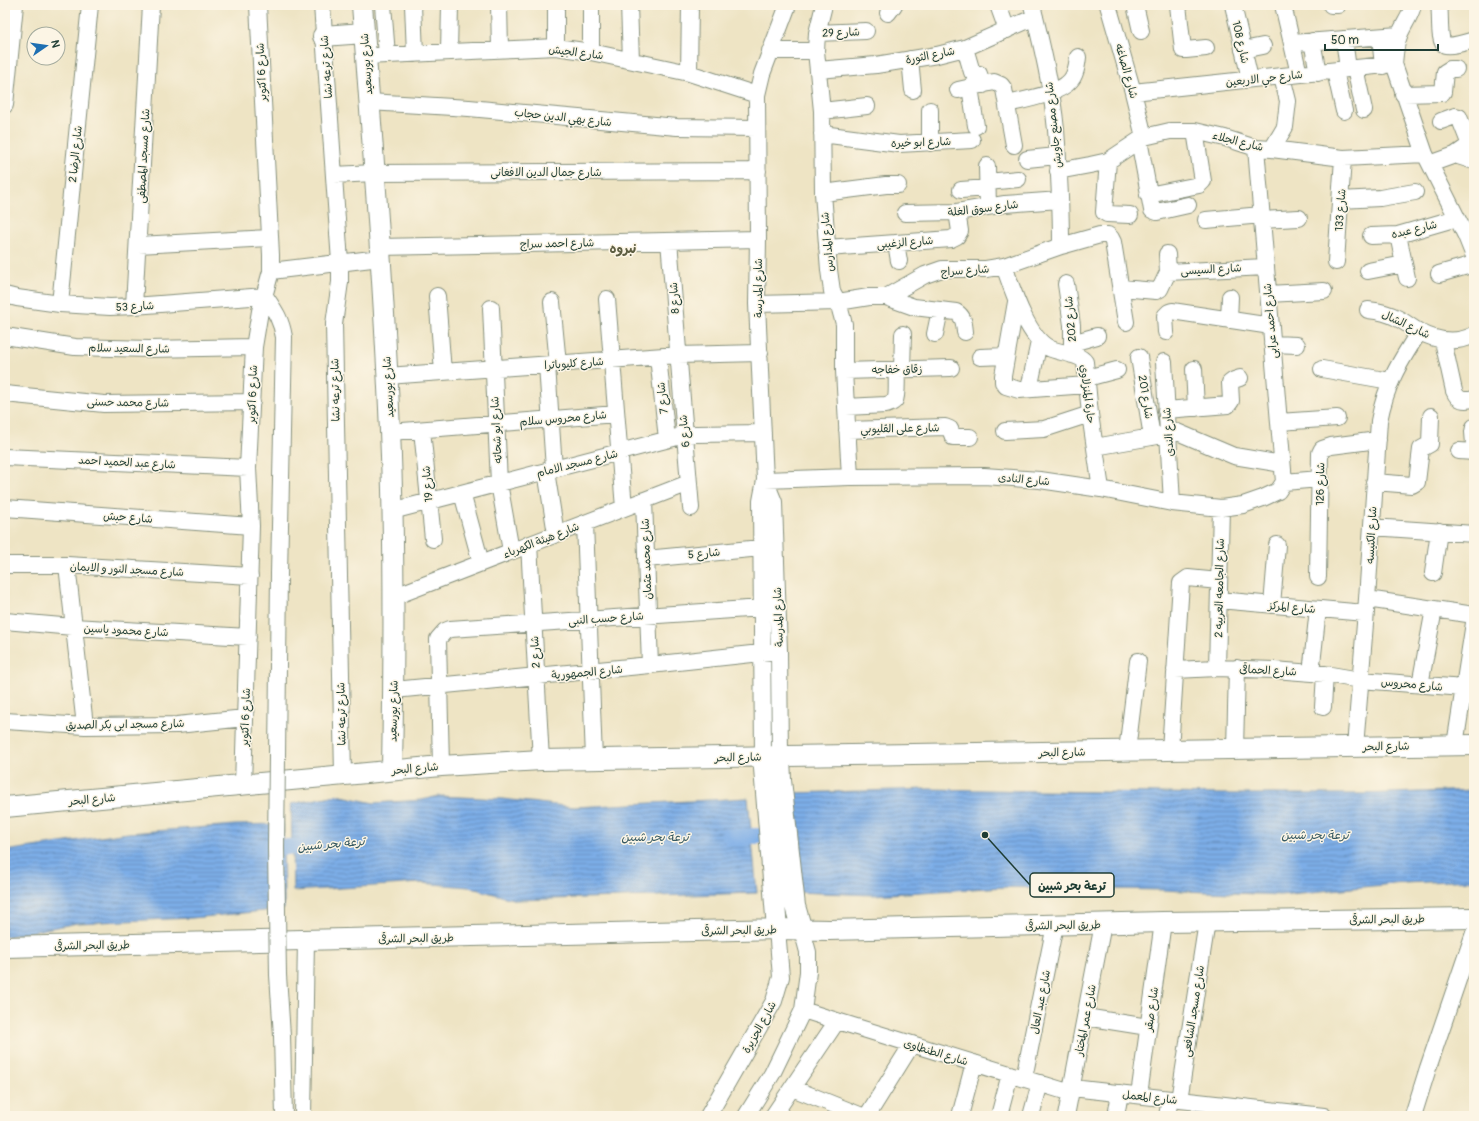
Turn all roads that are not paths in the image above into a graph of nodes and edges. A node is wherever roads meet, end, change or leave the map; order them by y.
1 (15, 5) edge
2 (90, 5) edge
3 (151, 5) edge
4 (258, 5) edge
5 (322, 5) edge
6 (362, 5) edge
7 (382, 5) edge
8 (412, 5) edge
9 (450, 5) edge
10 (498, 5) edge
11 (556, 5) edge
12 (591, 5) edge
13 (629, 5) edge
14 (690, 5) edge
15 (788, 5) edge
16 (824, 5) edge
17 (998, 5) edge
18 (1108, 5) edge
19 (1134, 5) edge
20 (1178, 5) edge
21 (1233, 5) edge
22 (1338, 5) edge
23 (1413, 5) edge
24 (1439, 5) edge
25 (1331, 6) edge
26 (1034, 11) edge
27 (1281, 14) edge
28 (1007, 30) junction
29 (866, 31) dead end
30 (1141, 31) dead end
31 (364, 33) junction
32 (817, 33) junction
33 (1399, 35) junction
34 (323, 36) junction
35 (1380, 37) junction
36 (1344, 39) junction
37 (1474, 40) edge
38 (1312, 41) junction
39 (1292, 43) junction
40 (1263, 46) dead end
41 (556, 47) junction
42 (965, 48) junction
43 (1206, 48) dead end
44 (500, 49) junction
45 (1243, 50) junction
46 (770, 51) junction
47 (816, 51) junction
48 (449, 52) junction
49 (591, 52) junction
50 (414, 54) junction
51 (387, 55) junction
52 (366, 56) junction
53 (1078, 58) dead end
54 (910, 59) junction
55 (631, 60) junction
56 (1389, 65) junction
57 (1346, 69) junction
58 (1456, 69) dead end
59 (818, 70) junction
60 (689, 73) junction
61 (1318, 73) junction
62 (1299, 74) junction
63 (1282, 77) junction
64 (1250, 79) junction
65 (970, 87) junction
66 (914, 90) dead end
67 (1051, 92) junction
68 (1133, 92) junction
69 (1403, 94) junction
70 (757, 96) junction
71 (369, 102) junction
72 (1007, 104) junction
73 (5, 105) edge
74 (867, 106) dead end
75 (930, 110) dead end
76 (1364, 110) dead end
77 (822, 111) junction
78 (1344, 111) dead end
79 (1441, 121) dead end
80 (757, 128) junction
81 (1195, 131) junction
82 (822, 134) junction
83 (1142, 138) junction
84 (930, 143) junction
85 (1472, 144) edge
86 (1014, 145) dead end
87 (1256, 148) junction
88 (1272, 149) junction
89 (1455, 155) junction
90 (1343, 158) junction
91 (1027, 159) dead end
92 (1428, 159) junction
93 (1108, 160) junction
94 (1474, 161) edge
95 (1058, 163) junction
96 (758, 171) junction
97 (374, 173) junction
98 (334, 175) junction
99 (988, 179) junction
100 (1018, 179) dead end
101 (898, 185) dead end
102 (961, 190) dead end
103 (1414, 192) dead end
104 (823, 193) junction
105 (1148, 195) junction
106 (1060, 200) junction
107 (1340, 200) junction
108 (1188, 205) dead end
109 (988, 207) junction
110 (957, 212) junction
111 (904, 213) dead end
112 (1130, 216) dead end
113 (1262, 218) junction
114 (1299, 218) dead end
115 (1457, 218) junction
116 (1206, 220) dead end
117 (1398, 235) junction
118 (1371, 236) dead end
119 (270, 238) junction
120 (758, 239) junction
121 (669, 241) junction
122 (896, 242) junction
123 (138, 245) junction
124 (1061, 246) junction
125 (827, 248) junction
126 (380, 253) junction
127 (1167, 254) dead end
128 (1474, 256) edge
129 (899, 260) dead end
130 (340, 262) junction
131 (1336, 262) dead end
132 (1474, 264) edge
133 (1004, 266) junction
134 (1265, 266) junction
135 (271, 271) junction
136 (1368, 271) dead end
137 (1168, 272) junction
138 (1439, 274) dead end
139 (1066, 284) dead end
140 (1121, 288) junction
141 (1324, 291) dead end
142 (1268, 294) junction
143 (5, 295) edge
144 (265, 296) junction
145 (437, 296) dead end
146 (886, 297) junction
147 (1230, 297) dead end
148 (607, 299) dead end
149 (552, 302) dead end
150 (838, 302) junction
151 (1016, 302) junction
152 (60, 304) junction
153 (757, 304) junction
154 (134, 306) junction
155 (490, 308) dead end
156 (940, 310) junction
157 (1368, 310) dead end
158 (1229, 320) junction
159 (1126, 322) dead end
160 (1271, 326) junction
161 (965, 332) dead end
162 (1166, 332) dead end
163 (1419, 332) junction
164 (903, 334) dead end
165 (935, 334) dead end
166 (1474, 335) edge
167 (5, 336) edge
168 (1097, 336) dead end
169 (1443, 341) junction
170 (1039, 342) junction
171 (1272, 344) junction
172 (1297, 345) dead end
173 (254, 347) junction
174 (1072, 349) junction
175 (760, 353) junction
176 (678, 355) junction
177 (1006, 356) junction
178 (658, 357) junction
179 (980, 357) dead end
180 (1139, 357) dead end
181 (612, 360) junction
182 (1164, 362) dead end
183 (552, 364) junction
184 (951, 368) dead end
185 (493, 369) junction
186 (899, 369) junction
187 (1194, 369) dead end
188 (1322, 369) dead end
189 (1117, 370) dead end
190 (844, 371) junction
191 (443, 372) junction
192 (387, 376) junction
193 (1240, 378) dead end
194 (1087, 381) junction
195 (1390, 381) junction
196 (1029, 389) junction
197 (5, 394) edge
198 (1474, 399) edge
199 (252, 402) junction
200 (846, 407) junction
201 (1196, 408) junction
202 (1166, 410) junction
203 (616, 414) junction
204 (1090, 414) junction
205 (1431, 416) dead end
206 (1337, 418) dead end
207 (551, 419) junction
208 (1279, 422) junction
209 (495, 424) junction
210 (1474, 427) edge
211 (422, 430) junction
212 (847, 430) junction
213 (390, 432) junction
214 (1005, 432) dead end
215 (763, 433) junction
216 (1163, 433) junction
217 (685, 435) junction
218 (970, 437) dead end
219 (667, 440) junction
220 (1378, 440) junction
221 (1474, 444) edge
222 (1095, 447) junction
223 (619, 453) junction
224 (5, 457) edge
225 (1282, 464) junction
226 (248, 468) junction
227 (550, 470) junction
228 (850, 477) junction
229 (1320, 479) junction
230 (765, 480) junction
231 (1374, 482) junction
232 (499, 483) junction
233 (689, 483) junction
234 (1281, 487) junction
235 (1101, 489) junction
236 (462, 493) junction
237 (644, 500) junction
238 (429, 501) junction
239 (1172, 503) junction
240 (5, 508) edge
241 (624, 508) junction
242 (691, 508) dead end
243 (1221, 508) junction
244 (392, 511) junction
245 (585, 523) junction
246 (251, 526) junction
247 (1372, 526) junction
248 (1439, 532) junction
249 (556, 534) junction
250 (1474, 534) edge
251 (432, 539) dead end
252 (529, 544) junction
253 (1277, 545) dead end
254 (761, 548) junction
255 (511, 551) junction
256 (646, 559) junction
257 (481, 563) junction
258 (5, 565) edge
259 (67, 565) junction
260 (1433, 573) dead end
261 (250, 576) junction
262 (1318, 577) dead end
263 (1219, 581) junction
264 (393, 597) junction
265 (1219, 600) junction
266 (1272, 605) junction
267 (1366, 606) junction
268 (762, 608) junction
269 (1318, 609) junction
270 (1434, 609) junction
271 (648, 615) junction
272 (1474, 615) edge
273 (589, 620) junction
274 (5, 621) edge
275 (533, 623) junction
276 (1474, 623) edge
277 (73, 627) junction
278 (248, 637) junction
279 (779, 651) junction
280 (762, 653) junction
281 (1138, 661) dead end
282 (650, 665) junction
283 (1217, 668) junction
284 (1237, 668) junction
285 (1175, 670) junction
286 (591, 671) junction
287 (1318, 674) junction
288 (536, 676) junction
289 (1360, 680) junction
290 (1420, 685) junction
291 (439, 686) junction
292 (1464, 688) junction
293 (394, 690) junction
294 (1323, 707) dead end
295 (245, 718) junction
296 (5, 721) edge
297 (85, 726) junction
298 (1465, 745) edge
299 (1355, 747) junction
300 (1235, 749) junction
301 (1170, 750) junction
302 (1127, 751) junction
303 (772, 756) junction
304 (594, 759) junction
305 (541, 760) junction
306 (441, 766) junction
307 (392, 770) junction
308 (343, 775) junction
309 (243, 785) junction
310 (5, 807) edge
311 (785, 907) junction
312 (1474, 918) edge
313 (1163, 922) junction
314 (1207, 922) junction
315 (1103, 924) junction
316 (1055, 925) junction
317 (777, 930) junction
318 (802, 930) junction
319 (1474, 933) edge
320 (306, 940) junction
321 (5, 947) edge
322 (803, 1010) junction
323 (1085, 1017) junction
324 (837, 1021) junction
325 (1148, 1027) junction
326 (912, 1044) junction
327 (974, 1063) junction
328 (1017, 1076) junction
329 (1040, 1083) junction
330 (792, 1088) junction
331 (1071, 1090) junction
332 (1120, 1093) junction
333 (1139, 1095) junction
334 (1175, 1100) junction
335 (1220, 1110) edge
336 (1267, 1113) edge
337 (284, 1116) edge
338 (303, 1116) edge
339 (708, 1116) edge
340 (746, 1116) edge
341 (773, 1116) edge
342 (862, 1116) edge
343 (867, 1116) edge
344 (960, 1116) edge
345 (999, 1116) edge
346 (1031, 1116) edge
347 (1066, 1116) edge
348 (1116, 1116) edge
349 (1167, 1116) edge
350 (1324, 1116) edge
351 (1413, 1116) edge

1 - 73 street
2 - 152 street, شارع الرضا 2
3 - 123 street, شارع مسجد المصطفى
4 - 119 street, شارع 6 اكتوبر
5 - 34 street, شارع ترعه نشا
6 - 31 street, شارع بورسعيد
7 - 51 street
8 - 50 street
9 - 48 street
10 - 44 street
11 - 41 street
12 - 49 street
13 - 55 street
14 - 60 street
15 - 46 street, شارع المدرسة
16 - 32 street, شارع المدارس
17 - 28 street
18 - 68 street, شارع الصاغه
19 - 30 street
20 - 43 street
21 - 45 street, شارع 108
22 - 25 street
23 - 33 street
24 - 37 street
26 - 28 street, شارع الثورة
26 - 67 street, شارع مصنع جاويش
27 - 39 street
28 - 42 street, شارع الثورة
29 - 32 street, شارع 29
31 - 34 street
31 - 52 street, شارع بورسعيد
32 - 47 street, شارع المدارس
33 - 35 street
33 - 56 street
34 - 98 street, شارع ترعه نشا
35 - 36 street
35 - 56 street
36 - 38 street
36 - 57 street
38 - 39 street
38 - 61 street
39 - 62 street
40 - 45 street
41 - 44 street, شارع الجيش
41 - 49 street, شارع الجيش
42 - 54 street, شارع الثورة
42 - 65 street
44 - 48 street, شارع الجيش
45 - 64 street, شارع 108
46 - 47 street
46 - 70 street, شارع المدرسة
47 - 59 street, شارع المدارس
48 - 50 street, شارع الجيش
49 - 55 street, شارع الجيش
50 - 51 street, شارع الجيش
51 - 52 street, شارع الجيش
52 - 71 street, شارع بورسعيد
53 - 67 street
54 - 59 street, شارع الثورة
54 - 66 street
55 - 60 street, شارع الجيش
56 - 57 street, شارع حي الاربعين
56 - 69 street
57 - 61 street, شارع حي الاربعين
57 - 76 street
57 - 78 street
58 - 69 street
59 - 77 street, شارع المدارس
60 - 70 street, شارع الجيش
61 - 62 street, شارع حي الاربعين
62 - 63 street, شارع حي الاربعين
63 - 64 street, شارع حي الاربعين
63 - 88 street
64 - 68 street, شارع حي الاربعين
65 - 72 street
65 - 84 street, شارع ابو خيره
67 - 72 street
67 - 95 street, شارع مصنع جاويش
68 - 83 street, شارع الصاغه
69 - 92 street
70 - 80 street, شارع المدرسة
71 - 80 street, شارع بهي الدين حجاب
71 - 97 street, شارع بورسعيد
72 - 86 street
74 - 77 street
75 - 84 street
77 - 82 street, شارع المدارس
79 - 85 street
80 - 96 street, شارع المدرسة
81 - 83 street, شارع الجلاء
81 - 87 street, شارع الجلاء
81 - 105 street
82 - 84 street, شارع ابو خيره
82 - 104 street, شارع المدارس
83 - 93 street, شارع الجلاء
83 - 105 street, شارع الصاغه
85 - 89 street, شارع الجلاء
87 - 88 street, شارع الجلاء
87 - 113 street, شارع احمد عرابى
88 - 90 street, شارع الجلاء
89 - 92 street, شارع الجلاء
89 - 94 street
90 - 92 street, شارع الجلاء
90 - 107 street, شارع 133
91 - 95 street, شارع الجلاء
92 - 115 street
93 - 95 street, شارع الجلاء
93 - 112 street
95 - 106 street, شارع مصنع جاويش
96 - 97 street, شارع جمال الدين الافغانى
96 - 120 street, شارع المدرسة
97 - 98 street, شارع جمال الدين الافغانى
97 - 126 street, شارع بورسعيد
98 - 130 street, شارع ترعه نشا
99 - 100 street
99 - 102 street
99 - 109 street
101 - 104 street
103 - 107 street
104 - 125 street, شارع المدارس
105 - 108 street, شارع الصاغه
106 - 109 street, شارع سوق الغلة
106 - 124 street, شارع مصنع جاويش
107 - 131 street, شارع 133
109 - 110 street, شارع سوق الغلة
110 - 111 street, شارع سوق الغلة
110 - 122 street, شارع الزغيبى
113 - 114 street
113 - 116 street
113 - 134 street, شارع احمد عرابى
115 - 117 street, شارع عبده
115 - 128 street
117 - 118 street, شارع عبده
117 - 136 street
119 - 123 street
119 - 135 street, شارع 6 اكتوبر
120 - 121 street, شارع احمد سراج
120 - 153 street, شارع المدرسة
121 - 126 street, شارع احمد سراج
121 - 176 street, شارع 8
122 - 125 street, شارع الزغيبى
122 - 129 street
123 - 154 street, شارع مسجد المصطفى
124 - 133 street, شارع سراج
124 - 140 street, شارع سراج
125 - 150 street, شارع المدارس
126 - 130 street, شارع احمد سراج
126 - 192 street, شارع بورسعيد
127 - 137 street
130 - 135 street, شارع احمد سراج
130 - 308 street, شارع ترعه نشا
132 - 138 street
133 - 146 street, شارع سراج
133 - 151 street
134 - 137 street, شارع السيسى
134 - 142 street, شارع احمد عرابى
135 - 144 street, شارع 6 اكتوبر
137 - 140 street, شارع السيسى
139 - 174 street, شارع 202
140 - 159 street, شارع سراج
141 - 142 street
142 - 160 street, شارع احمد عرابى
143 - 152 street, شارع 53
144 - 154 street, شارع 53
144 - 173 street, شارع 6 اكتوبر
144 - 337 street, bridge
145 - 191 street
146 - 150 street, شارع سراج
146 - 156 street
147 - 158 street
148 - 181 street
149 - 183 street
150 - 153 street, شارع سراج
150 - 190 street, شارع المدارس
151 - 170 street
151 - 177 street
152 - 154 street, شارع 53
153 - 175 street, شارع المدرسة
155 - 185 street, شارع ابو شحاته
156 - 161 street
156 - 165 street
157 - 163 street, شارع الشال
158 - 160 street
158 - 162 street
160 - 171 street, شارع احمد عرابى
163 - 169 street, شارع الشال
163 - 195 street, شارع الكنيسه
164 - 186 street
166 - 169 street
167 - 173 street, شارع السعيد سلام
168 - 174 street
169 - 198 street
170 - 174 street, حارة المنزلاوي
170 - 196 street
171 - 172 street
171 - 208 street, شارع احمد عرابى
173 - 199 street, شارع 6 اكتوبر
174 - 194 street, حارة المنزلاوي
175 - 176 street, شارع كليوباترا
175 - 215 street, شارع المدرسة
176 - 178 street, شارع كليوباترا
176 - 217 street, شارع 6
177 - 179 street
177 - 196 street
178 - 181 street, شارع كليوباترا
178 - 219 street, شارع 7
180 - 216 street, شارع 201
181 - 183 street, شارع كليوباترا
181 - 203 street
182 - 202 street, شارع الندى
183 - 185 street, شارع كليوباترا
183 - 207 street
184 - 186 street, زقاق خفاجه
185 - 191 street, شارع كليوباترا
185 - 209 street, شارع ابو شحاته
186 - 190 street, زقاق خفاجه
186 - 200 street
187 - 201 street
188 - 195 street
189 - 194 street
190 - 200 street, شارع المدارس
191 - 192 street, شارع كليوباترا
192 - 213 street, شارع بورسعيد
193 - 201 street
194 - 196 street
194 - 204 street, حارة المنزلاوي
195 - 220 street, شارع الكنيسه
197 - 199 street, شارع محمد حسنى
199 - 226 street, شارع 6 اكتوبر
200 - 212 street, شارع المدارس
201 - 202 street
202 - 216 street, شارع الندى
203 - 207 street, شارع محروس سلام
203 - 223 street
204 - 214 street
204 - 222 street, حارة المنزلاوي
205 - 231 street
206 - 208 street
207 - 209 street, شارع محروس سلام
207 - 227 street
208 - 225 street, شارع احمد عرابى
209 - 211 street, شارع محروس سلام
209 - 232 street, شارع ابو شحاته
210 - 221 street
211 - 213 street, شارع محروس سلام
211 - 238 street, شارع 19
212 - 218 street, شارع على القليوبي
212 - 228 street, شارع المدارس
213 - 244 street, شارع بورسعيد
215 - 217 street, شارع مسجد الامام
215 - 230 street, شارع المدرسة
216 - 222 street
216 - 225 street
216 - 239 street, شارع الندى
217 - 219 street, شارع مسجد الامام
217 - 233 street, شارع 6
219 - 223 street, شارع مسجد الامام
220 - 229 street, شارع 126
220 - 231 street, شارع الكنيسه
222 - 235 street, حارة المنزلاوي
223 - 227 street, شارع مسجد الامام
223 - 241 street
224 - 226 street, شارع عبد الحميد احمد
225 - 234 street, شارع احمد عرابى
226 - 246 street, شارع 6 اكتوبر
227 - 232 street, شارع مسجد الامام
227 - 249 street
228 - 230 street, شارع النادى
228 - 235 street, شارع النادى
229 - 234 street
229 - 262 street, شارع 126
230 - 254 street, شارع المدرسة
230 - 279 street, شارع المدرسة
231 - 247 street, شارع الكنيسه
232 - 236 street, شارع مسجد الامام
232 - 255 street, شارع ابو شحاته
233 - 237 street, شارع هيئة الكهرباء
233 - 242 street, شارع 6
234 - 243 street, شارع النادى
235 - 239 street, شارع النادى
236 - 238 street, شارع مسجد الامام
236 - 257 street
237 - 241 street, شارع هيئة الكهرباء
237 - 256 street, شارع محمد عثمان
238 - 244 street, شارع مسجد الامام
238 - 251 street, شارع 19
239 - 243 street, شارع النادى
240 - 246 street, شارع حبش
241 - 245 street, شارع هيئة الكهرباء
243 - 263 street, شارع الجامعه العربيه 2
244 - 264 street, شارع بورسعيد
245 - 249 street, شارع هيئة الكهرباء
245 - 273 street
246 - 261 street, شارع 6 اكتوبر
247 - 248 street
247 - 267 street, شارع الكنيسه
248 - 250 street
248 - 260 street
249 - 252 street, شارع هيئة الكهرباء
252 - 255 street, شارع هيئة الكهرباء
252 - 275 street, شارع 2
253 - 266 street
254 - 256 street, شارع 5
254 - 268 street, شارع المدرسة
255 - 257 street, شارع هيئة الكهرباء
256 - 271 street, شارع محمد عثمان
257 - 264 street, شارع هيئة الكهرباء
258 - 259 street, شارع مسجد النور و الايمان
259 - 261 street, شارع مسجد النور و الايمان
259 - 277 street
261 - 278 street, شارع 6 اكتوبر
263 - 265 street, شارع الجامعه العربيه 2
263 - 285 street
264 - 293 street, شارع بورسعيد
265 - 266 street, شارع المركز
265 - 283 street, شارع الجامعه العربيه 2
266 - 269 street, شارع المركز
267 - 269 street, شارع المركز
267 - 270 street, شارع المركز
267 - 289 street, شارع الكنيسه
268 - 271 street, شارع حسب النبى
268 - 280 street, شارع المدرسة
269 - 287 street
270 - 272 street, شارع المركز
270 - 290 street
271 - 273 street, شارع حسب النبى
271 - 282 street, شارع محمد عثمان
273 - 275 street, شارع حسب النبى
273 - 286 street
274 - 277 street, شارع محمود ياسين
275 - 288 street, شارع 2
275 - 291 street, شارع حسب النبى
276 - 292 street
277 - 278 street, شارع محمود ياسين
277 - 297 street
278 - 295 street, شارع 6 اكتوبر
279 - 280 street, شارع الجمهورية
279 - 303 street, شارع المدرسة
280 - 282 street, شارع الجمهورية
280 - 303 street, شارع المدرسة
281 - 302 street
282 - 286 street, شارع الجمهورية
283 - 284 street, شارع الحماقى
283 - 285 street, شارع الحماقى
284 - 287 street, شارع الحماقى
284 - 300 street
285 - 301 street
286 - 288 street, شارع الجمهورية
286 - 304 street
287 - 289 street, شارع الحماقى
287 - 294 street
288 - 291 street, شارع الجمهورية
288 - 305 street, شارع 2
289 - 290 street, شارع محروس
289 - 299 street, شارع الكنيسه
290 - 292 street, شارع محروس
291 - 293 street, شارع الجمهورية
291 - 306 street
292 - 298 street
293 - 307 street, شارع بورسعيد
295 - 297 street, شارع مسجد ابى بكر الصديق
295 - 309 street, شارع 6 اكتوبر
296 - 297 street, شارع مسجد ابى بكر الصديق
298 - 299 street, شارع البحر
299 - 300 street, شارع البحر
300 - 301 street, شارع البحر
301 - 302 street, شارع البحر
302 - 303 street, شارع البحر
303 - 304 street, شارع البحر
303 - 311 street
304 - 305 street, شارع البحر
305 - 306 street, شارع البحر
306 - 307 street, شارع البحر
307 - 308 street, شارع البحر
308 - 309 street, شارع البحر
309 - 310 street, شارع البحر
311 - 317 street
311 - 318 street
312 - 314 street, طريق البحر الشرقى
313 - 314 street, طريق البحر الشرقى
313 - 315 street, طريق البحر الشرقى
313 - 325 street, شارع صقر
314 - 334 street, شارع مسجد الشافعى
315 - 316 street, طريق البحر الشرقى
315 - 323 street, شارع عمر المختار
316 - 318 street, طريق البحر الشرقى
316 - 328 street, شارع عبد العال
317 - 318 street, طريق البحر الشرقى
317 - 320 street, طريق البحر الشرقى
317 - 339 street, شارع الجزيرة
318 - 322 street
319 - 351 street
320 - 321 street, طريق البحر الشرقى
320 - 338 street
322 - 324 street, شارع الطنطاوى
322 - 340 street
323 - 325 street
323 - 331 street, شارع عمر المختار
324 - 326 street, شارع الطنطاوى
324 - 330 street
325 - 333 street, شارع صقر
326 - 327 street, شارع الطنطاوى
326 - 343 street
327 - 328 street, شارع الطنطاوى
327 - 344 street
328 - 329 street, شارع الطنطاوى
328 - 345 street, شارع عبد العال
329 - 331 street, شارع الطنطاوى
329 - 346 street
330 - 341 street
330 - 342 street
331 - 332 street, شارع المعمل
331 - 347 street, شارع عمر المختار
332 - 333 street, شارع المعمل
332 - 348 street
333 - 334 street, شارع المعمل
334 - 335 street, شارع المعمل
334 - 349 street, شارع مسجد الشافعى
335 - 336 street, شارع المعمل
336 - 350 street, شارع المعمل

